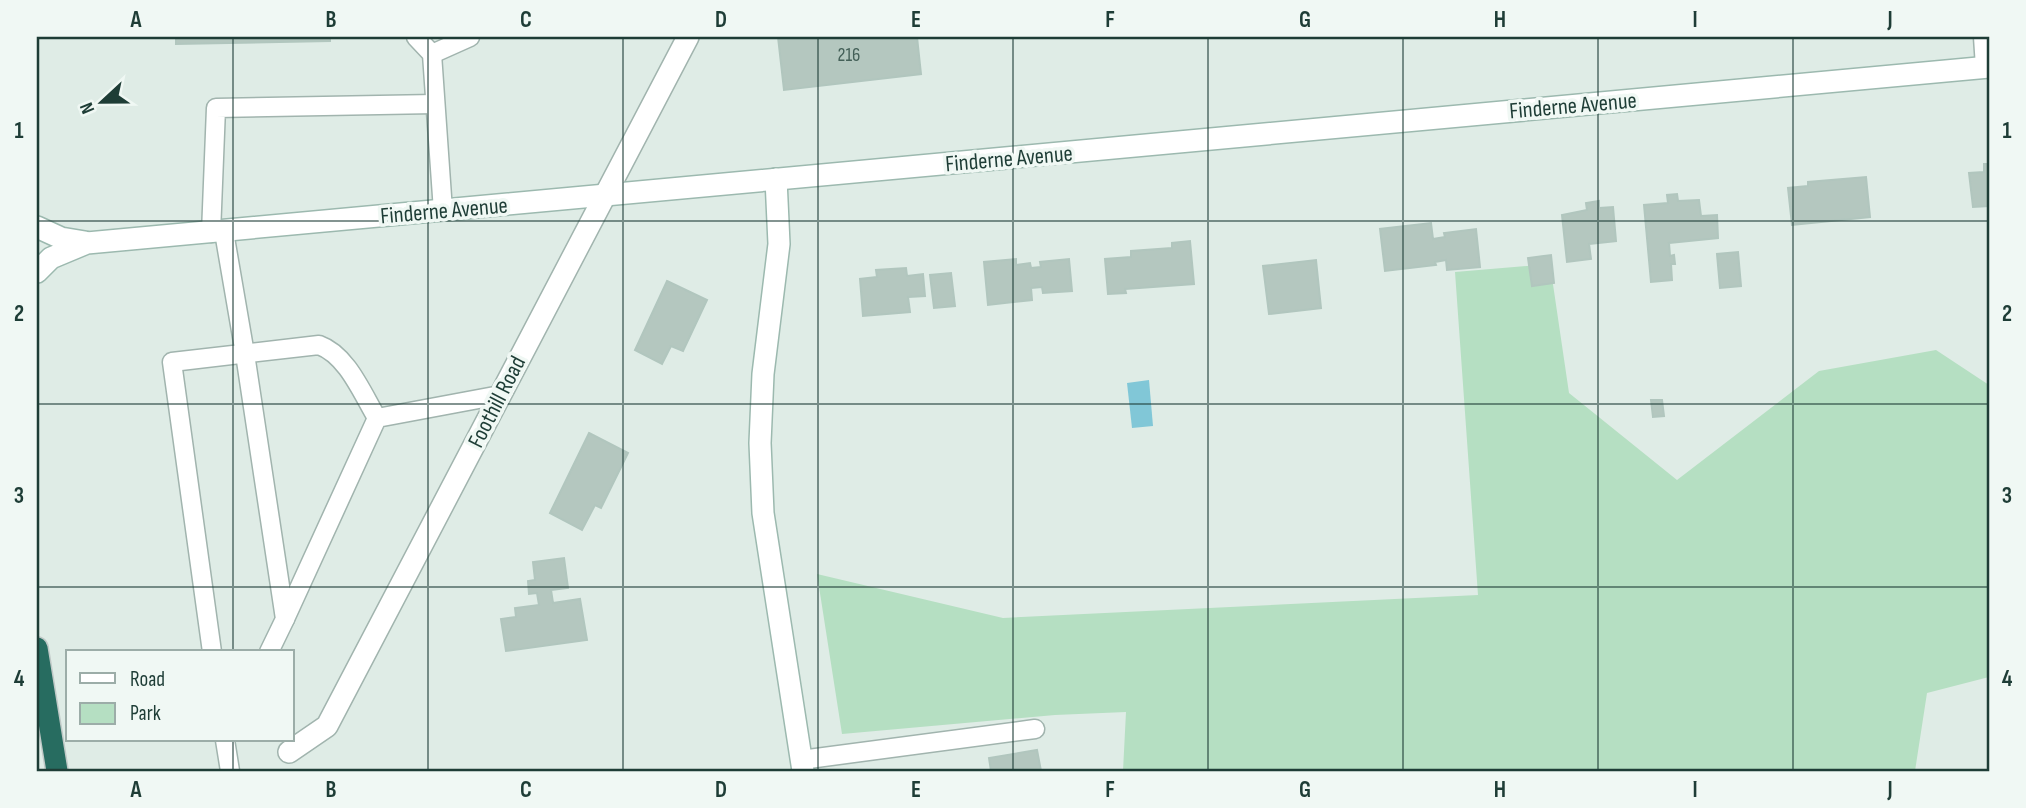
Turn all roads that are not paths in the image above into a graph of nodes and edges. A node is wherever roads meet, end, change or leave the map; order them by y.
1 (416, 37) edge
2 (470, 37) edge
3 (688, 37) edge
4 (1983, 37) edge
5 (432, 54) junction
6 (1987, 67) edge
7 (435, 104) junction
8 (776, 179) junction
9 (603, 196) junction
10 (443, 211) junction
11 (37, 227) edge
12 (218, 232) junction
13 (87, 243) junction
14 (37, 272) edge
15 (245, 354) junction
16 (500, 395) junction
17 (377, 418) junction
18 (285, 619) junction
19 (37, 648) edge
20 (212, 650) edge
21 (270, 650) edge
22 (1035, 729) dead end
23 (225, 742) edge
24 (289, 752) dead end
25 (802, 766) edge
26 (57, 771) edge
27 (230, 771) edge

1 - 5 lane
2 - 5 lane
3 - 9 main road, Foothill Road
4 - 6 lane
5 - 7 lane
6 - 8 main road, Finderne Avenue
7 - 10 lane
7 - 12 lane
8 - 9 main road, Finderne Avenue
8 - 25 main road
9 - 10 main road, Finderne Avenue
9 - 16 main road, Foothill Road
10 - 12 main road, Finderne Avenue
11 - 13 main road
12 - 13 main road, Finderne Avenue
12 - 15 lane
13 - 14 main road, Finderne Avenue
15 - 17 lane
15 - 18 lane
15 - 20 lane
16 - 17 lane
16 - 24 main road, Foothill Road
17 - 18 lane
18 - 21 lane
19 - 26 highway
22 - 25 lane
23 - 27 lane

